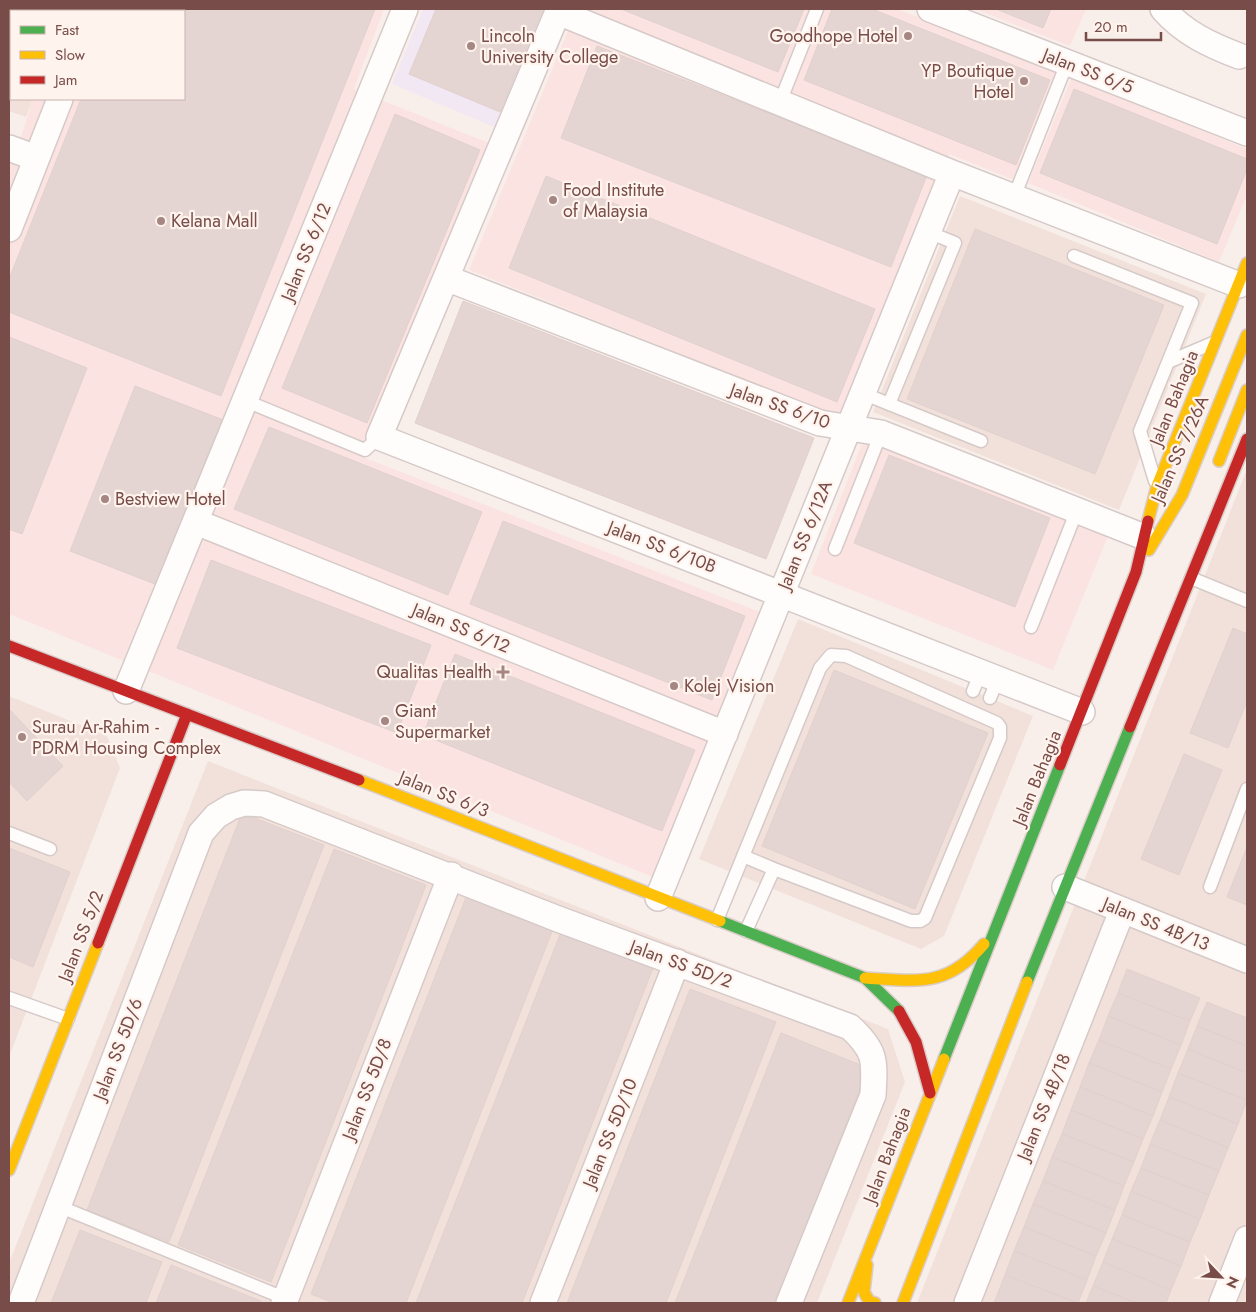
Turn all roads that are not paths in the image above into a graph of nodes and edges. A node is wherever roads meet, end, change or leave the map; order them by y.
1 (404, 9) edge
2 (817, 9) edge
3 (930, 9) edge
4 (1163, 9) edge
5 (558, 11) edge
6 (1239, 56) dead end
7 (1068, 63) junction
8 (60, 100) edge
9 (780, 102) junction
10 (1247, 133) edge
11 (9, 148) edge
12 (36, 158) junction
13 (952, 173) junction
14 (1014, 197) junction
15 (9, 229) edge
16 (928, 232) junction
17 (1074, 256) dead end
18 (1243, 274) edge
19 (446, 278) junction
20 (1247, 335) edge
21 (1216, 342) junction
22 (1168, 362) junction
23 (1247, 390) edge
24 (862, 393) junction
25 (246, 401) junction
26 (890, 404) junction
27 (849, 428) junction
28 (881, 433) junction
29 (379, 437) junction
30 (1247, 439) edge
31 (981, 441) dead end
32 (1215, 470) dead end
33 (1156, 486) junction
34 (1077, 510) junction
35 (196, 522) junction
36 (1144, 537) junction
37 (835, 549) dead end
38 (1136, 572) junction
39 (1184, 578) junction
40 (781, 594) junction
41 (1247, 601) edge
42 (1031, 627) dead end
43 (9, 646) edge
44 (126, 691) junction
45 (1082, 712) junction
46 (187, 714) junction
47 (725, 734) junction
48 (1247, 789) edge
49 (231, 807) joint
50 (9, 833) edge
51 (50, 849) dead end
52 (743, 856) junction
53 (774, 869) junction
54 (450, 875) junction
55 (1065, 887) junction
56 (1210, 887) dead end
57 (658, 898) junction
58 (1122, 911) junction
59 (717, 920) junction
60 (995, 929) junction
61 (746, 931) junction
62 (1247, 960) edge
63 (677, 962) junction
64 (865, 978) junction
65 (9, 998) edge
66 (68, 1019) junction
67 (930, 1093) junction
68 (9, 1170) edge
69 (58, 1206) junction
70 (1247, 1239) edge
71 (872, 1240) junction
72 (921, 1258) junction
73 (289, 1302) edge
74 (21, 1303) edge
75 (542, 1303) edge
76 (789, 1303) edge
77 (848, 1303) edge
78 (874, 1303) edge
79 (893, 1303) edge
80 (903, 1303) edge
81 (967, 1303) edge
82 (1222, 1303) edge

1 - 25 street, Jalan SS 6/12
2 - 9 lane
3 - 7 street, Jalan SS 6/5
4 - 6 street
5 - 9 street
5 - 19 street
7 - 10 street, Jalan SS 6/5
7 - 14 lane
8 - 12 street
9 - 13 street
11 - 12 street
12 - 15 street
13 - 14 street
13 - 16 street, Jalan SS 6/12A
14 - 18 street
16 - 24 street, Jalan SS 6/12A
16 - 26 lane
17 - 22 lane
18 - 21 main road, Jalan Bahagia
19 - 27 street, Jalan SS 6/10
19 - 29 street
20 - 38 main road, Jalan SS 7/26A
21 - 22 lane
21 - 33 main road, Jalan Bahagia
22 - 33 lane
23 - 32 main road
24 - 26 lane
24 - 27 street, Jalan SS 6/12A
25 - 29 lane
25 - 35 street, Jalan SS 6/12
26 - 31 lane
27 - 28 street, Jalan SS 6/10
27 - 40 street, Jalan SS 6/12A
28 - 34 street, Jalan SS 6/10
28 - 37 lane
29 - 40 street, Jalan SS 6/10B
30 - 39 main road
33 - 36 main road, Jalan Bahagia
34 - 36 street, Jalan SS 6/10
34 - 42 lane
35 - 44 street, Jalan SS 6/12
35 - 47 street, Jalan SS 6/12
36 - 38 main road, Jalan Bahagia
38 - 45 main road, Jalan Bahagia
39 - 41 lane
39 - 55 main road
40 - 45 street, Jalan SS 6/10B
40 - 47 street, Jalan SS 6/12A
43 - 44 main road, Jalan SS 6/3
44 - 46 main road, Jalan SS 6/3
45 - 60 main road, Jalan Bahagia
46 - 57 main road, Jalan SS 6/3
46 - 66 main road, Jalan SS 5/2
47 - 57 street, Jalan SS 6/12A
48 - 56 lane
49 - 54 street, Jalan SS 5D/2
49 - 69 street, Jalan SS 5D/6
50 - 51 lane
52 - 53 lane
52 - 53 lane
52 - 59 lane
53 - 61 lane
54 - 63 street, Jalan SS 5D/2
54 - 73 street, Jalan SS 5D/8
55 - 58 street, Jalan SS 4B/13
55 - 72 main road
57 - 59 main road, Jalan SS 6/3
58 - 62 street, Jalan SS 4B/13
58 - 81 street, Jalan SS 4B/18
59 - 61 main road, Jalan SS 6/3
60 - 64 main road
60 - 67 main road, Jalan Bahagia
61 - 64 main road, Jalan SS 6/3
63 - 75 street, Jalan SS 5D/10
63 - 76 street, Jalan SS 5D/2
64 - 67 main road
65 - 66 lane
66 - 68 main road, Jalan SS 5/2
67 - 71 main road, Jalan Bahagia
69 - 73 lane
69 - 74 street, Jalan SS 5D/6
70 - 82 street
71 - 77 main road, Jalan Bahagia
71 - 78 main road
72 - 79 main road
72 - 80 main road

